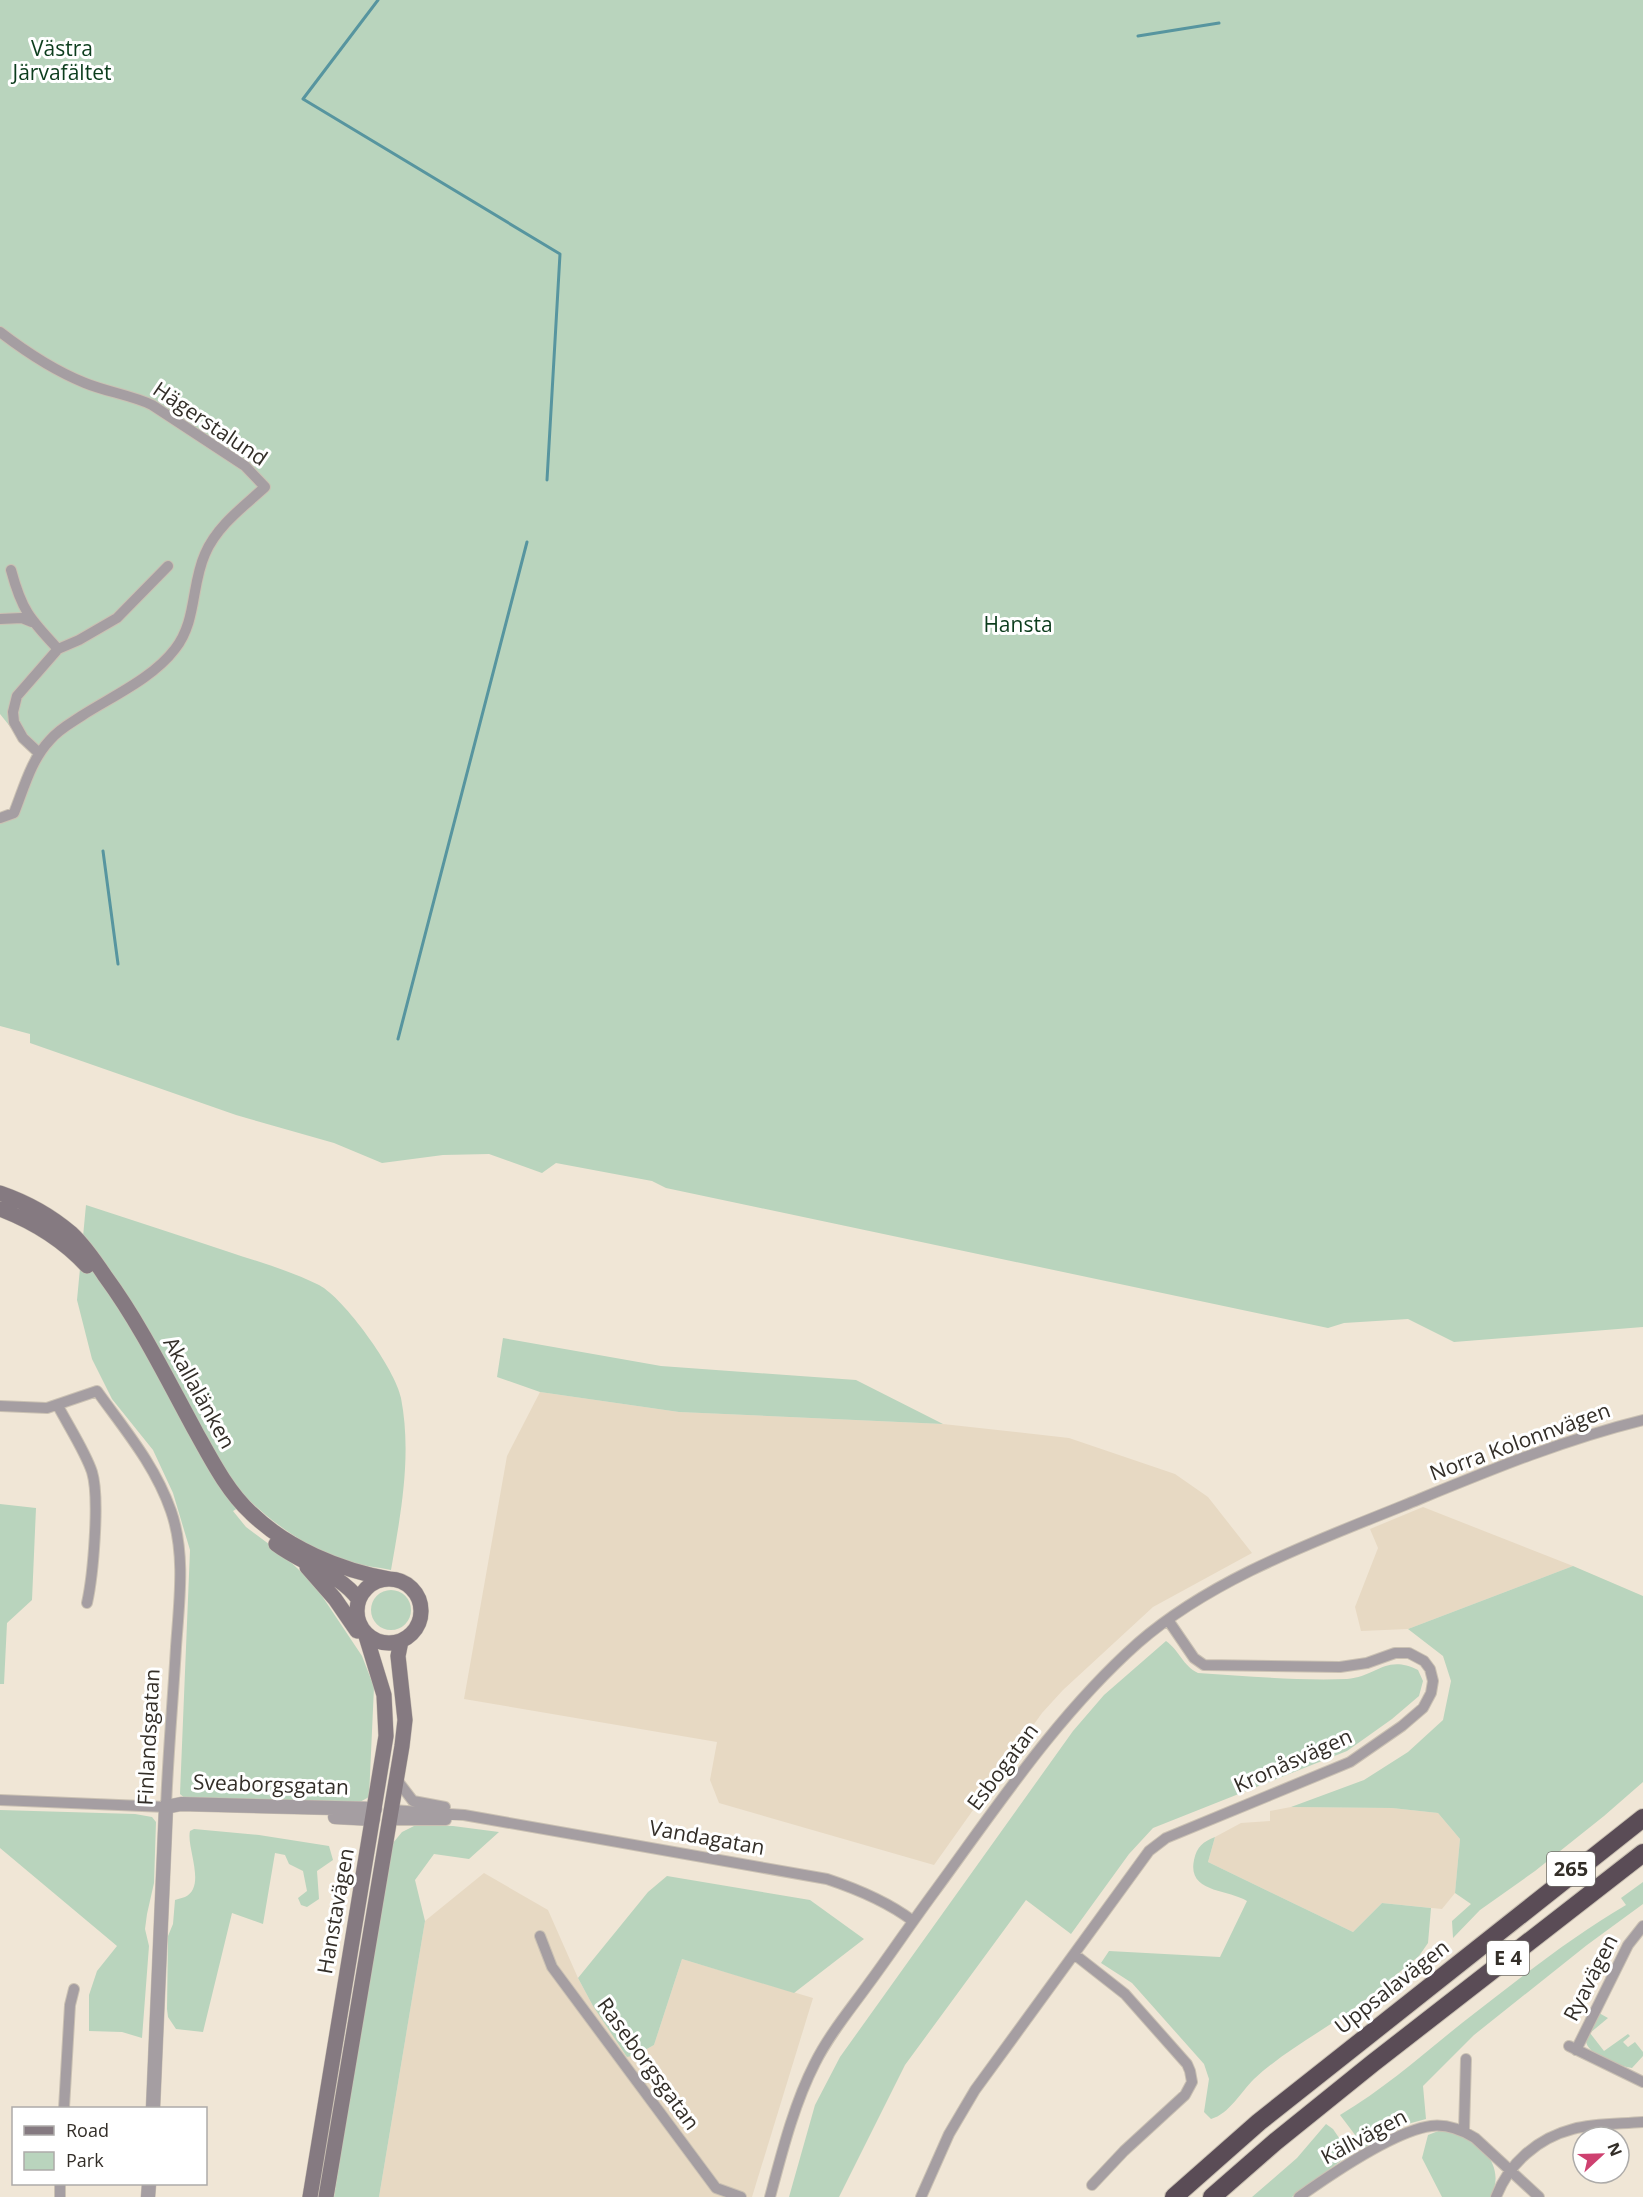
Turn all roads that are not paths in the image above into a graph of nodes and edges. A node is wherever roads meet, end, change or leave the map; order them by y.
1 (0, 332) edge
2 (168, 566) dead end
3 (12, 570) dead end
4 (0, 619) edge
5 (33, 622) junction
6 (58, 649) junction
7 (39, 753) junction
8 (0, 818) edge
9 (0, 1193) edge
10 (0, 1209) edge
11 (0, 1406) edge
12 (58, 1406) junction
13 (1643, 1420) edge
14 (1412, 1502) joint
15 (302, 1562) junction
16 (389, 1579) junction
17 (359, 1600) junction
18 (87, 1603) dead end
19 (1168, 1620) junction
20 (365, 1633) junction
21 (401, 1641) junction
22 (372, 1653) junction
23 (397, 1779) junction
24 (0, 1800) edge
25 (1643, 1804) edge
26 (166, 1807) junction
27 (374, 1814) junction
28 (391, 1815) junction
29 (464, 1815) junction
30 (1643, 1818) edge
31 (485, 1820) junction
32 (1643, 1853) edge
33 (1521, 1914) junction
34 (913, 1921) junction
35 (1643, 1926) edge
36 (540, 1936) dead end
37 (1074, 1954) junction
38 (74, 1989) dead end
39 (1466, 2059) dead end
40 (1643, 2082) edge
41 (64, 2107) edge
42 (153, 2107) edge
43 (1643, 2122) edge
44 (1464, 2131) junction
45 (1510, 2169) junction
46 (1092, 2185) dead end
47 (716, 2188) junction
48 (310, 2197) edge
49 (326, 2197) edge
50 (707, 2197) edge
51 (741, 2197) edge
52 (770, 2197) edge
53 (921, 2197) edge
54 (1174, 2197) edge
55 (1212, 2197) edge
56 (1299, 2197) edge
57 (1496, 2197) edge
58 (1539, 2197) edge

1 - 7 street, Hägerstalund
2 - 6 street
3 - 5 street
4 - 5 street
5 - 6 street
6 - 7 street
7 - 8 street, Hägerstalund
9 - 16 main road, Akallalänken
10 - 15 main road, Akallalänken
11 - 12 street
12 - 18 street
12 - 26 street, Finlandsgatan
13 - 14 street, Norra Kolonnvägen
14 - 19 street, Esbogatan
15 - 17 main road, Akallalänken
15 - 22 main road
16 - 17 main road
16 - 21 main road
17 - 20 main road
19 - 34 street, Esbogatan
19 - 37 street, Kronåsvägen
20 - 21 main road
20 - 22 main road, Hanstavägen
21 - 23 main road, Hanstavägen
22 - 27 main road, Hanstavägen
23 - 28 main road, Hanstavägen
23 - 29 street, Vandagatan
24 - 26 street, Sveaborgsgatan
25 - 33 highway, 265
26 - 27 street, Sveaborgsgatan
26 - 42 street, Finlandsgatan
27 - 28 main road
27 - 48 main road, Hanstavägen
28 - 29 street, Vandagatan
28 - 31 street, Vandagatan
28 - 49 main road, Hanstavägen
29 - 31 street, Vandagatan
30 - 33 highway, Uppsalavägen / E 4
31 - 34 street, Vandagatan
32 - 55 highway, E 4
33 - 54 highway, Uppsalavägen / E 4
34 - 52 street, Esbogatan
35 - 40 street, Ryavägen
36 - 47 street, Raseborgsgatan
37 - 46 street
37 - 53 street, Kronåsvägen
38 - 41 street
39 - 44 street
43 - 45 street
44 - 45 street, Källvägen
44 - 56 street, Källvägen
45 - 57 street
45 - 58 street, Källvägen
47 - 50 street
47 - 51 street

